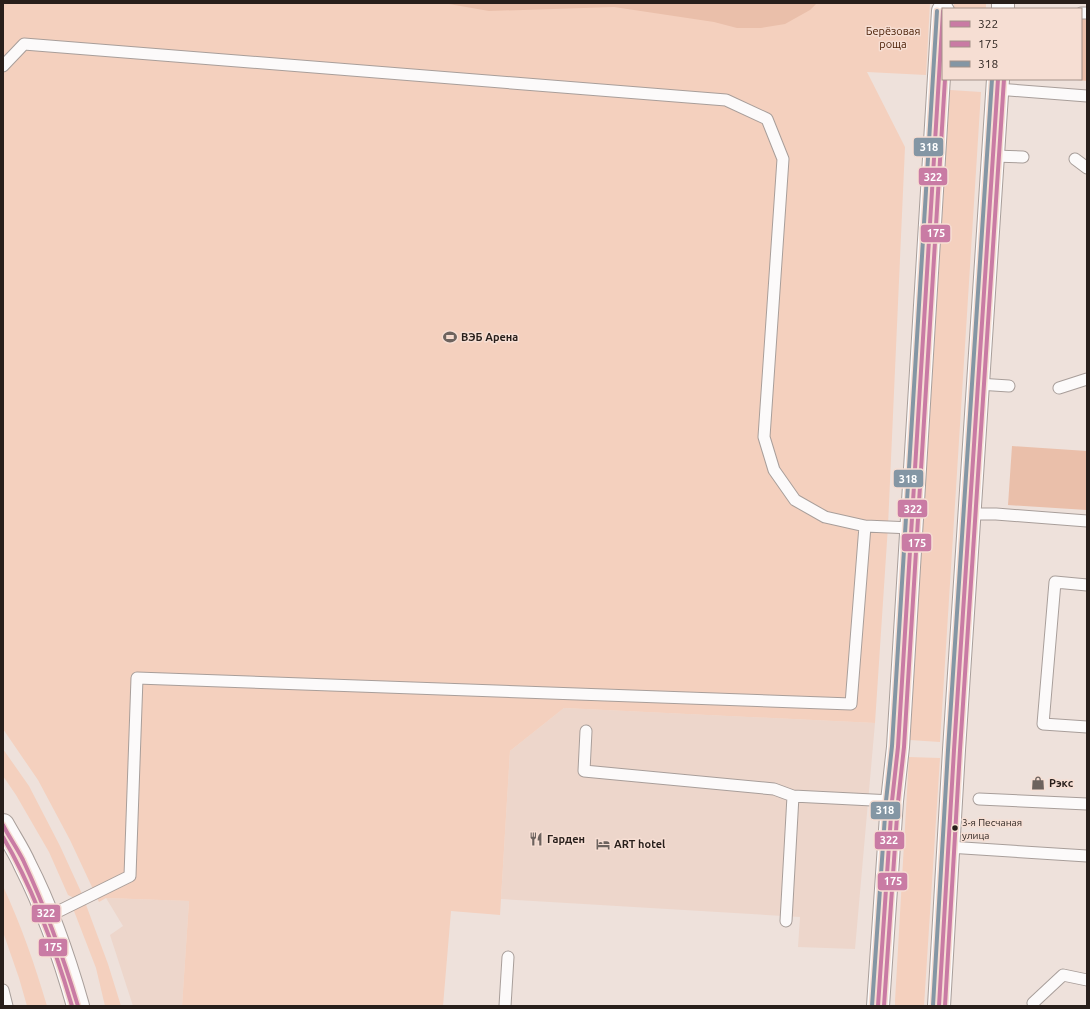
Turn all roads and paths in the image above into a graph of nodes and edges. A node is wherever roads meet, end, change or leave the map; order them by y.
1 (942, 27) edge
2 (3, 66) edge
3 (998, 84) edge
4 (1087, 96) edge
5 (992, 156) junction
6 (1023, 157) dead end
7 (1075, 159) dead end
8 (1087, 168) edge
9 (1087, 374) edge
10 (1087, 378) edge
11 (978, 384) junction
12 (1009, 386) dead end
13 (1058, 388) dead end
14 (969, 514) junction
15 (1087, 521) edge
16 (865, 526) junction
17 (912, 528) junction
18 (1087, 584) edge
19 (1087, 727) edge
20 (586, 731) dead end
21 (793, 796) junction
22 (979, 799) dead end
23 (892, 801) junction
24 (1087, 804) edge
25 (3, 825) edge
26 (948, 847) junction
27 (1087, 856) edge
28 (47, 917) junction
29 (786, 921) dead end
30 (508, 957) dead end
31 (1087, 980) edge
32 (3, 990) edge
33 (7, 1006) edge
34 (78, 1006) edge
35 (505, 1006) edge
36 (878, 1006) edge
37 (939, 1006) edge
38 (1034, 1006) edge

1 - 17 street
2 - 16 lane
3 - 4 lane
3 - 5 street
5 - 6 lane
5 - 11 street
7 - 8 lane
9 - 10 lane
10 - 13 lane
11 - 12 lane
11 - 14 street
14 - 15 lane
14 - 26 street
16 - 17 lane
16 - 28 lane
17 - 23 street
18 - 19 lane
20 - 21 lane
21 - 23 lane
21 - 29 lane
22 - 24 lane
23 - 36 street
25 - 28 street
26 - 27 lane
26 - 37 street
28 - 34 street
30 - 35 lane
31 - 38 lane
32 - 33 lane

